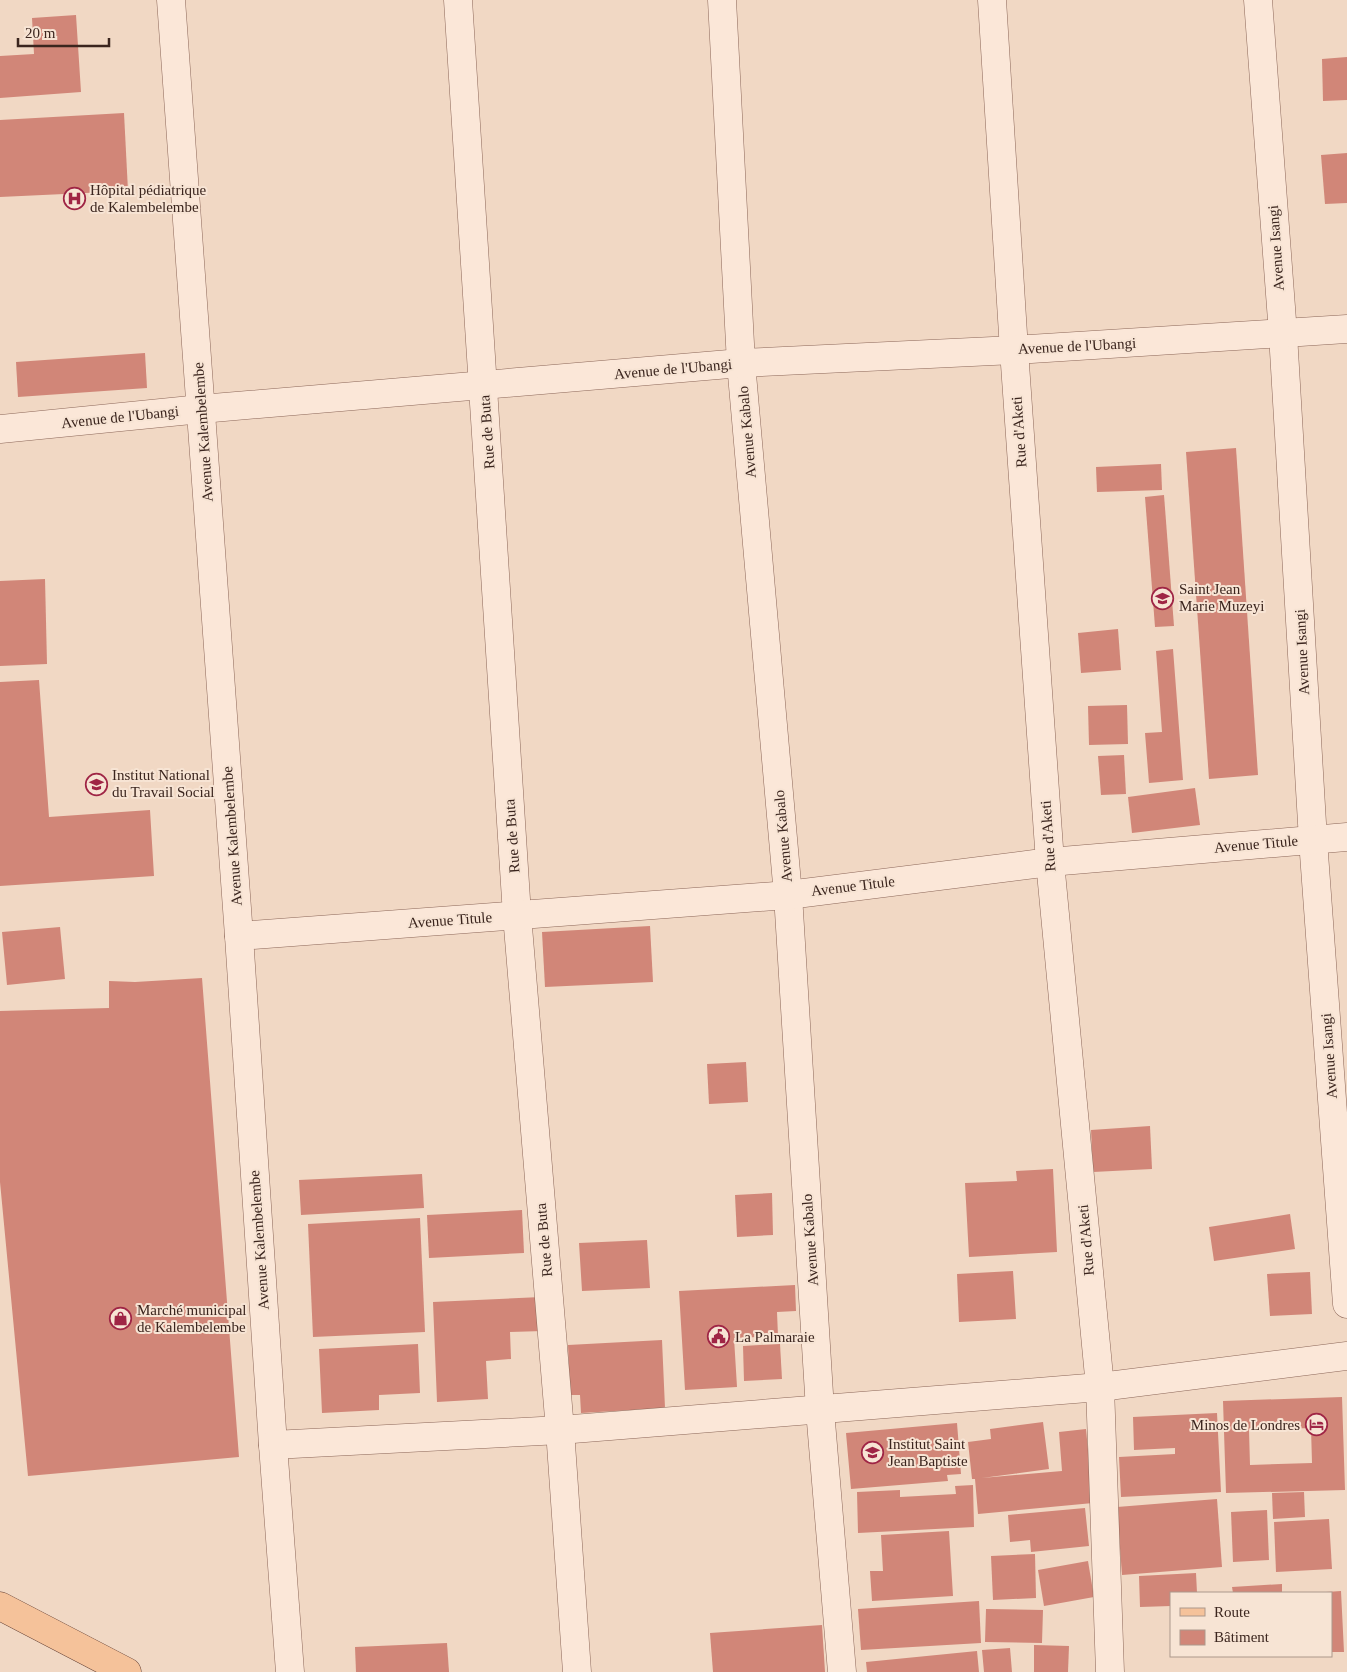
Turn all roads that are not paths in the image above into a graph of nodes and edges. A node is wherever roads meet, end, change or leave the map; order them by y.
1 (171, 0) edge
2 (458, 0) edge
3 (722, 0) edge
4 (992, 0) edge
5 (1258, 0) edge
6 (1347, 329) edge
7 (1283, 334) junction
8 (1014, 350) junction
9 (741, 363) junction
10 (484, 384) junction
11 (201, 409) junction
12 (0, 429) edge
13 (1347, 837) edge
14 (1313, 840) junction
15 (1050, 862) junction
16 (788, 895) junction
17 (517, 915) junction
18 (239, 936) junction
19 (1347, 1304) edge
20 (1347, 1356) edge
21 (1100, 1387) junction
22 (820, 1410) junction
23 (560, 1430) junction
24 (273, 1445) junction
25 (0, 1606) edge
26 (127, 1672) edge
27 (290, 1672) edge
28 (577, 1672) edge
29 (842, 1672) edge
30 (1110, 1672) edge

1 - 11 street, Avenue Kalembelembe
2 - 10 street, Rue de Buta
3 - 9 street, Avenue Kabalo
4 - 8 street, Rue d'Aketi
5 - 7 street, Avenue Isangi
6 - 7 street, Avenue de l'Ubangi
7 - 8 street, Avenue de l'Ubangi
7 - 14 street, Avenue Isangi
8 - 9 street, Avenue de l'Ubangi
8 - 15 street, Rue d'Aketi
9 - 10 street, Avenue de l'Ubangi
9 - 16 street, Avenue Kabalo
10 - 11 street, Avenue de l'Ubangi
10 - 17 street, Rue de Buta
11 - 12 street, Avenue de l'Ubangi
11 - 18 street, Avenue Kalembelembe
13 - 14 street, Avenue Titule
14 - 15 street, Avenue Titule
14 - 19 street, Avenue Isangi
15 - 16 street, Avenue Titule
15 - 21 street, Rue d'Aketi
16 - 17 street, Avenue Titule
16 - 22 street, Avenue Kabalo
17 - 18 street, Avenue Titule
17 - 23 street, Rue de Buta
18 - 24 street, Avenue Kalembelembe
20 - 21 street
21 - 22 street
21 - 30 street, Rue d'Aketi
22 - 23 street
22 - 29 street, Avenue Kabalo
23 - 24 street
23 - 28 street, Rue de Buta
24 - 27 street, Avenue Kalembelembe
25 - 26 main road

